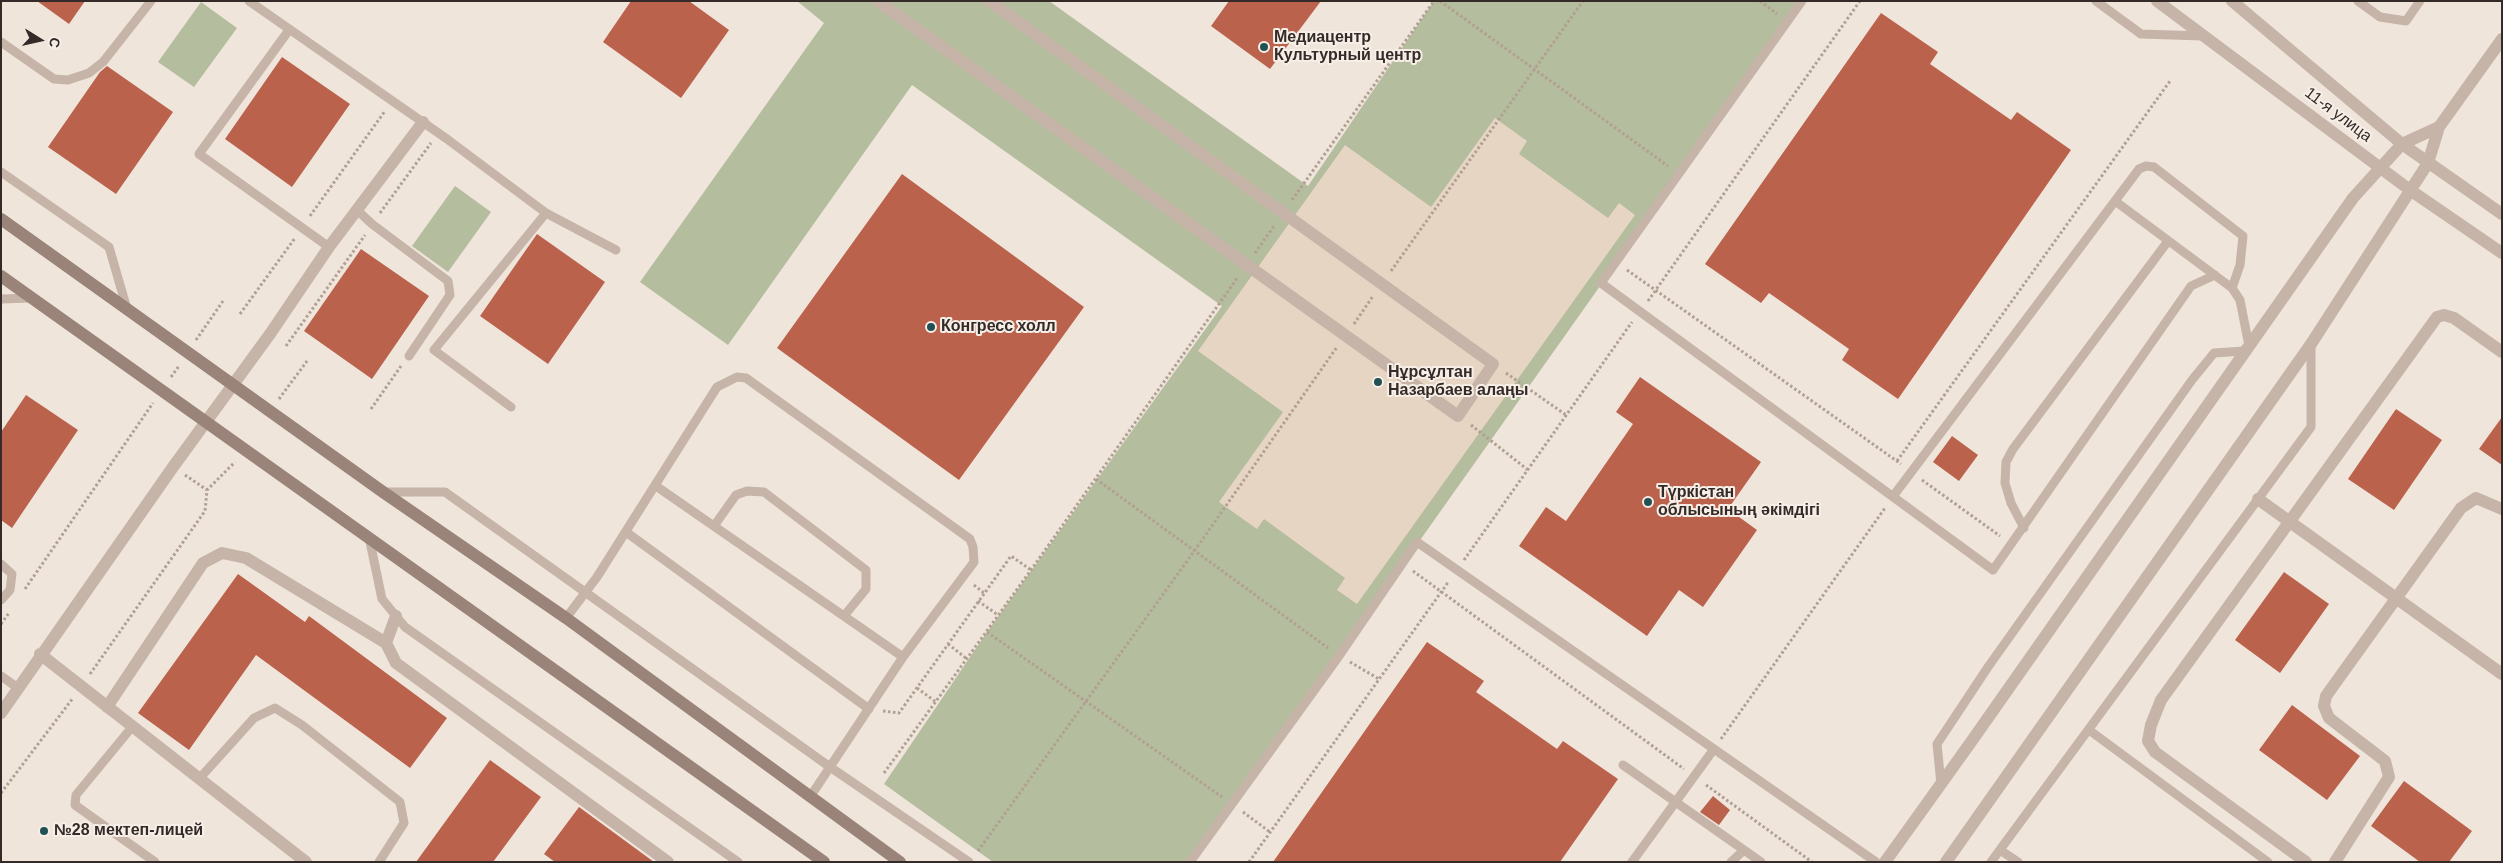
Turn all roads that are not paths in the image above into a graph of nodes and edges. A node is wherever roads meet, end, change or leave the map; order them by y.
1 (151, 1) edge
2 (249, 1) edge
3 (878, 1) edge
4 (989, 1) edge
5 (1802, 1) edge
6 (2096, 1) edge
7 (2157, 1) edge
8 (2232, 1) edge
9 (2358, 1) edge
10 (2420, 1) edge
11 (2244, 6) edge
12 (289, 30) junction
13 (2203, 36) junction
14 (2502, 39) edge
15 (1, 42) edge
16 (423, 122) junction
17 (2439, 128) junction
18 (2402, 144) junction
19 (2428, 164) junction
20 (2380, 167) junction
21 (1, 172) edge
22 (2410, 190) junction
23 (2115, 201) junction
24 (357, 210) junction
25 (546, 213) junction
26 (2502, 214) edge
27 (1, 219) edge
28 (2168, 241) junction
29 (329, 247) junction
30 (616, 250) dead end
31 (2502, 253) edge
32 (2215, 275) junction
33 (1, 276) edge
34 (2232, 288) junction
35 (32, 298) junction
36 (1, 299) edge
37 (127, 309) junction
38 (2311, 344) junction
39 (2246, 349) junction
40 (2502, 352) edge
41 (409, 356) road end
42 (234, 384) junction
43 (511, 407) dead end
44 (206, 423) junction
45 (656, 486) junction
46 (383, 492) junction
47 (1894, 495) junction
48 (2258, 499) junction
49 (2502, 510) edge
50 (2290, 521) junction
51 (714, 526) junction
52 (2024, 528) junction
53 (626, 532) junction
54 (369, 537) junction
55 (1, 564) edge
56 (586, 592) junction
57 (1, 600) edge
58 (2396, 600) junction
59 (396, 616) junction
60 (844, 616) junction
61 (566, 618) junction
62 (386, 644) junction
63 (40, 654) junction
64 (903, 657) junction
65 (2502, 674) edge
66 (1, 676) edge
67 (18, 688) junction
68 (107, 707) junction
69 (869, 710) junction
70 (1, 712) edge
71 (132, 727) junction
72 (2089, 730) junction
73 (1714, 749) junction
74 (1623, 765) dead end
75 (830, 767) junction
76 (199, 779) junction
77 (1941, 784) junction
78 (810, 797) junction
79 (1675, 802) junction
80 (1744, 850) junction
81 (2000, 850) junction
82 (972, 859) edge
83 (155, 862) edge
84 (306, 862) edge
85 (379, 862) edge
86 (668, 862) edge
87 (738, 862) edge
88 (824, 862) edge
89 (900, 862) edge
90 (1190, 862) edge
91 (1632, 862) edge
92 (1731, 862) edge
93 (1761, 862) edge
94 (1876, 862) edge
95 (1885, 862) edge
96 (1946, 862) edge
97 (1992, 862) edge
98 (2018, 862) edge
99 (2268, 862) edge
100 (2306, 862) edge
101 (2335, 862) edge

1 - 15 lane
2 - 12 lane
3 - 4 street
5 - 47 lane
6 - 13 lane
7 - 13 street, 11-я улица
8 - 11 street, 11-я улица
9 - 10 lane
11 - 18 street, 11-я улица
12 - 16 lane
12 - 29 lane
13 - 20 street, 11-я улица
14 - 17 street
16 - 24 street
16 - 25 lane
17 - 18 street
17 - 19 street
18 - 19 street, 11-я улица
18 - 20 street
19 - 22 street
19 - 26 street, 11-я улица
20 - 22 street, 11-я улица
20 - 39 street
21 - 37 lane
22 - 31 street, 11-я улица
22 - 38 street
23 - 28 lane
23 - 34 lane
23 - 47 lane
24 - 29 street
24 - 41 lane
25 - 30 lane
25 - 43 lane
27 - 37 street
28 - 32 lane
28 - 52 lane
29 - 42 street
32 - 34 lane
32 - 52 lane
33 - 35 street
34 - 39 lane
35 - 36 lane
35 - 44 street
37 - 42 street
38 - 48 lane
38 - 96 street
39 - 77 street
39 - 77 lane
40 - 50 street
42 - 44 street
42 - 46 street
44 - 54 street
44 - 63 street
45 - 51 lane
45 - 53 lane
45 - 64 lane
46 - 56 lane
46 - 61 street
47 - 52 lane
48 - 50 street
48 - 72 lane
49 - 58 street
50 - 58 street
50 - 100 street
51 - 60 lane
51 - 60 lane
53 - 56 lane
53 - 69 lane
54 - 59 lane
54 - 88 street
55 - 57 lane
56 - 61 lane
56 - 75 lane
58 - 65 street
58 - 101 street
59 - 62 street
59 - 87 lane
60 - 64 lane
61 - 78 street
62 - 68 street
62 - 86 street
63 - 67 street
63 - 68 street
64 - 69 lane
66 - 67 lane
67 - 70 street
68 - 71 street
69 - 75 lane
71 - 76 street
71 - 83 lane
72 - 81 lane
72 - 99 lane
73 - 79 lane
73 - 90 lane
73 - 94 lane
74 - 79 lane
75 - 78 lane
75 - 82 lane
76 - 84 street
76 - 85 lane
77 - 95 street
78 - 89 street
79 - 80 lane
79 - 91 lane
80 - 92 lane
80 - 93 lane
81 - 97 lane
81 - 98 lane

